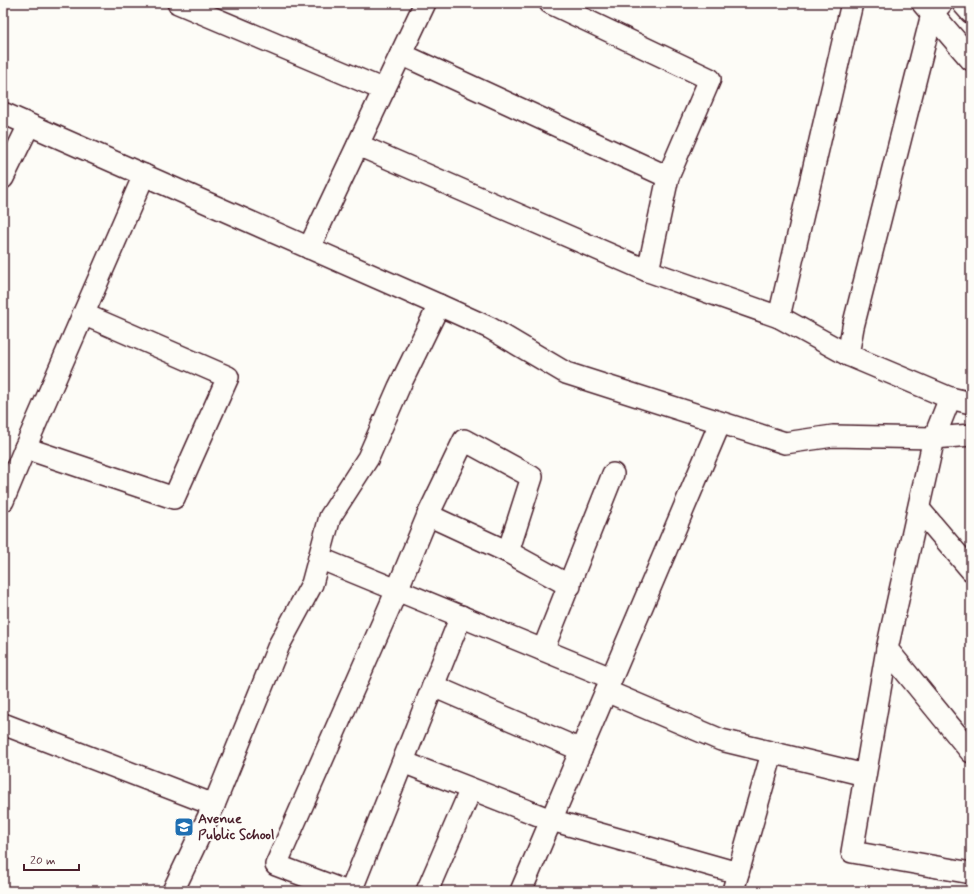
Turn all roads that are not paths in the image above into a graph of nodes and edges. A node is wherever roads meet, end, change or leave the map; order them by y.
1 (178, 3) edge
2 (425, 3) edge
3 (550, 3) edge
4 (852, 3) edge
5 (963, 3) edge
6 (932, 7) edge
7 (971, 12) edge
8 (401, 54) junction
9 (971, 59) edge
10 (384, 90) junction
11 (3, 113) edge
12 (29, 125) junction
13 (358, 145) junction
14 (144, 175) junction
15 (3, 178) edge
16 (668, 178) junction
17 (309, 248) junction
18 (648, 271) junction
19 (439, 305) junction
20 (83, 314) junction
21 (780, 317) junction
22 (848, 355) junction
23 (950, 398) junction
24 (971, 403) edge
25 (720, 423) junction
26 (971, 435) edge
27 (934, 438) junction
28 (25, 448) junction
29 (613, 474) dead end
30 (3, 501) edge
31 (918, 509) junction
32 (428, 515) junction
33 (508, 552) junction
34 (319, 558) junction
35 (971, 570) edge
36 (570, 586) junction
37 (397, 590) junction
38 (460, 616) junction
39 (887, 649) junction
40 (543, 650) junction
41 (609, 684) junction
42 (433, 686) junction
43 (3, 724) edge
44 (581, 750) junction
45 (772, 752) junction
46 (971, 752) edge
47 (402, 762) junction
48 (865, 775) junction
49 (471, 789) junction
50 (214, 805) junction
51 (551, 820) junction
52 (971, 873) edge
53 (735, 882) edge
54 (174, 891) edge
55 (345, 891) edge
56 (351, 891) edge
57 (427, 891) edge
58 (521, 891) edge

1 - 10 street
2 - 8 street
3 - 16 street
4 - 21 street
5 - 7 highway
6 - 9 highway
6 - 22 street
8 - 10 street
8 - 16 street
10 - 13 street
11 - 12 street
12 - 14 street
12 - 15 street
13 - 17 street
13 - 18 street
14 - 17 street
14 - 20 street
16 - 18 street
17 - 19 street
18 - 21 street
19 - 25 street
19 - 34 street
20 - 28 street
20 - 28 street
21 - 22 street
22 - 23 street
23 - 24 street
23 - 27 street
25 - 27 street
25 - 41 street
26 - 27 street
27 - 31 street
28 - 30 street
29 - 36 street
31 - 35 street
31 - 39 street
32 - 33 street
32 - 33 street
32 - 37 street
33 - 36 street
34 - 37 street
34 - 50 street
36 - 40 street
37 - 38 street
37 - 55 street
38 - 40 street
38 - 42 street
39 - 46 street
39 - 48 street
40 - 41 street
41 - 44 street
41 - 45 street
42 - 44 street
42 - 47 street
43 - 50 street
44 - 51 street
45 - 48 street
45 - 53 street
47 - 49 street
47 - 56 street
48 - 52 street
49 - 51 street
49 - 57 street
50 - 54 street
51 - 53 street
51 - 58 street

